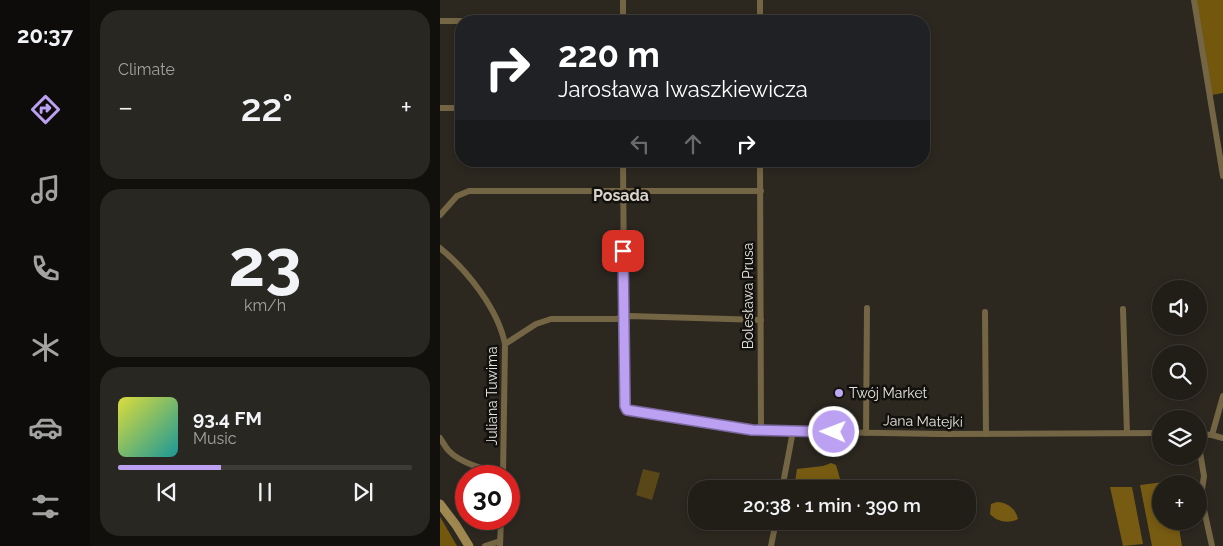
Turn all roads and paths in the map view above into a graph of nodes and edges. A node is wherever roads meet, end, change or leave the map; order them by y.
1 (623, 0) edge
2 (760, 0) edge
3 (1194, 0) edge
4 (623, 15) edge
5 (760, 15) edge
6 (440, 21) edge
7 (455, 21) edge
8 (440, 108) edge
9 (455, 108) edge
10 (623, 167) edge
11 (760, 167) edge
12 (1223, 176) edge
13 (623, 190) junction
14 (760, 191) junction
15 (440, 215) edge
16 (440, 248) edge
17 (867, 308) dead end
18 (1124, 309) dead end
19 (985, 312) dead end
20 (624, 318) junction
21 (761, 320) junction
22 (506, 344) junction
23 (1223, 396) edge
24 (761, 431) junction
25 (793, 431) junction
26 (866, 432) junction
27 (1127, 433) junction
28 (1152, 433) edge
29 (986, 434) junction
30 (1207, 435) edge
31 (1212, 435) junction
32 (440, 438) edge
33 (1223, 438) edge
34 (474, 465) edge
35 (503, 465) edge
36 (1202, 465) edge
37 (784, 480) edge
38 (440, 504) edge
39 (501, 530) edge
40 (774, 530) edge
41 (500, 544) edge
42 (469, 546) edge
43 (485, 546) edge
44 (770, 546) edge
45 (1212, 546) edge

1 - 4 street
2 - 5 street
3 - 12 street
6 - 7 street
8 - 9 street
10 - 13 street
11 - 14 street, Bolesława Prusa
13 - 14 street
13 - 15 street
13 - 20 street
14 - 21 street, Bolesława Prusa
16 - 22 street, Juliana Tuwima
17 - 26 street
18 - 27 street
19 - 29 street
20 - 21 street
20 - 22 street
20 - 24 street, Jana Matejki
21 - 24 street, Bolesława Prusa
22 - 35 street, Juliana Tuwima
23 - 31 street
24 - 25 street, Jana Matejki
25 - 26 street, Jana Matejki
25 - 37 street
26 - 29 street, Jana Matejki
27 - 28 street, Jana Matejki
27 - 29 street, Jana Matejki
30 - 31 street
31 - 33 street
32 - 34 street
36 - 45 street
38 - 42 main road
39 - 41 street
40 - 44 street
41 - 43 street

